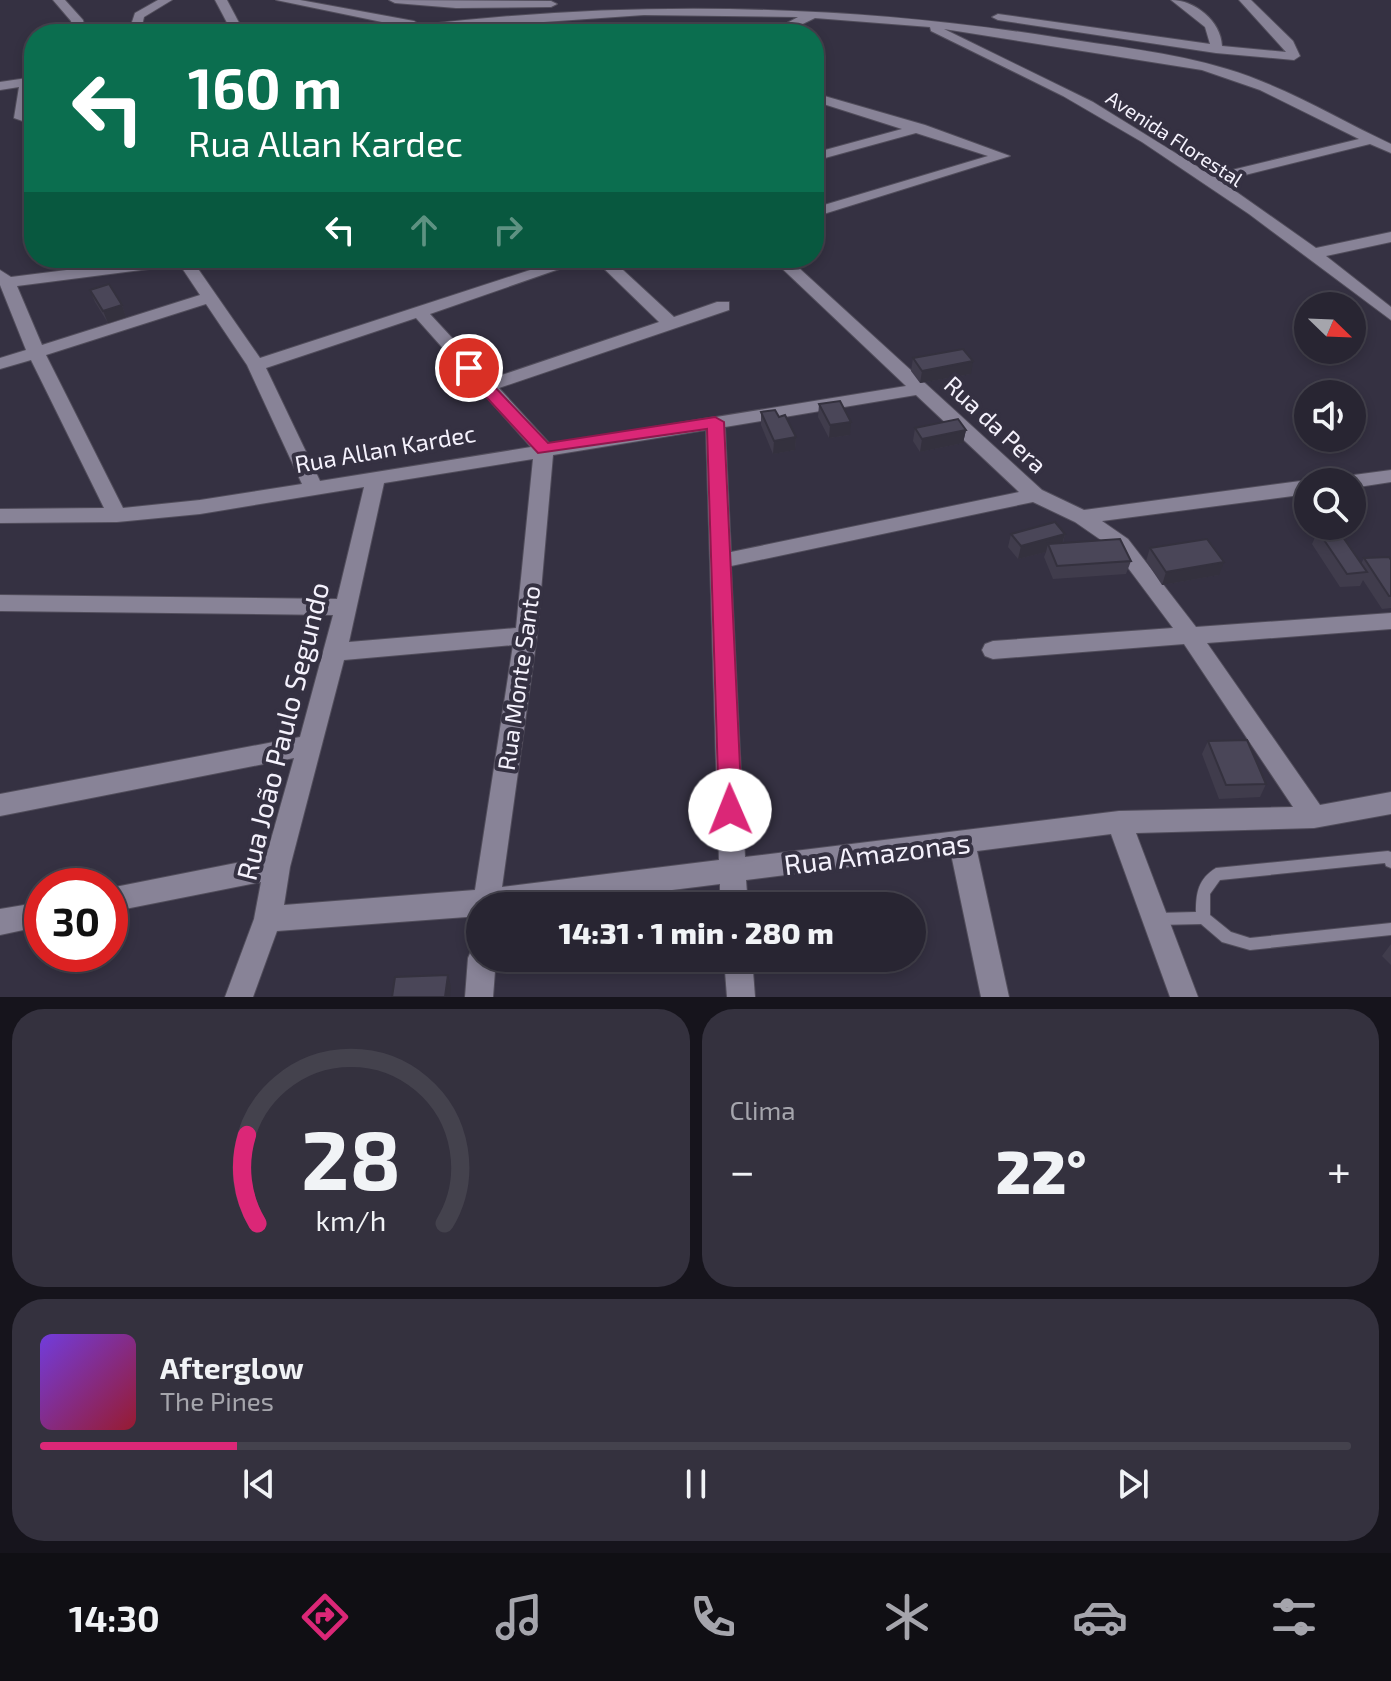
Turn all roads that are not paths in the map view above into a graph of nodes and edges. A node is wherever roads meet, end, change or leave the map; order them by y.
1 (59, 0) edge
2 (166, 0) edge
3 (221, 0) edge
4 (282, 0) edge
5 (395, 0) edge
6 (665, 0) edge
7 (1177, 0) edge
8 (1245, 0) edge
9 (303, 1) edge
10 (441, 2) edge
11 (758, 2) junction
12 (796, 12) junction
13 (814, 14) junction
14 (921, 22) junction
15 (78, 24) edge
16 (137, 24) edge
17 (234, 24) edge
18 (411, 24) edge
19 (465, 24) edge
20 (794, 24) edge
21 (1216, 49) junction
22 (24, 83) edge
23 (0, 86) edge
24 (824, 102) edge
25 (920, 128) junction
26 (1391, 136) edge
27 (1370, 140) junction
28 (1391, 149) edge
29 (824, 154) edge
30 (1207, 180) junction
31 (824, 210) edge
32 (1391, 237) edge
33 (1312, 254) junction
34 (107, 268) edge
35 (196, 268) edge
36 (553, 268) edge
37 (612, 268) edge
38 (790, 268) edge
39 (3, 279) edge
40 (208, 298) junction
41 (723, 306) dead end
42 (419, 312) junction
43 (1391, 315) edge
44 (670, 323) junction
45 (36, 352) junction
46 (0, 364) edge
47 (256, 365) junction
48 (485, 387) junction
49 (920, 389) junction
50 (715, 422) junction
51 (544, 449) junction
52 (1391, 476) edge
53 (376, 477) junction
54 (1366, 479) edge
55 (313, 487) junction
56 (1294, 489) edge
57 (1035, 495) junction
58 (117, 515) junction
59 (0, 516) edge
60 (1082, 517) junction
61 (722, 561) junction
62 (0, 603) edge
63 (343, 607) junction
64 (1391, 621) edge
65 (1190, 635) junction
66 (526, 636) junction
67 (993, 650) dead end
68 (335, 652) junction
69 (310, 745) junction
70 (1391, 803) edge
71 (0, 805) edge
72 (1314, 817) junction
73 (1119, 822) junction
74 (962, 842) junction
75 (1391, 862) edge
76 (277, 867) junction
77 (732, 872) junction
78 (488, 892) edge
79 (573, 892) edge
80 (733, 892) edge
81 (128, 896) edge
82 (466, 904) edge
83 (24, 917) edge
84 (1203, 918) junction
85 (268, 919) junction
86 (1155, 919) junction
87 (0, 922) edge
88 (1391, 929) edge
89 (481, 972) edge
90 (739, 972) edge
91 (239, 997) edge
92 (479, 997) edge
93 (741, 997) edge
94 (995, 997) edge
95 (1184, 997) edge

1 - 15 street
2 - 16 street
3 - 17 street
4 - 9 street
5 - 10 street
6 - 10 street
6 - 11 street
7 - 21 street
8 - 21 street
9 - 18 street
11 - 12 street
11 - 21 street
12 - 13 street
12 - 19 street
13 - 14 street
13 - 20 street
14 - 27 street
14 - 30 street, Avenida Florestal
22 - 23 street
24 - 25 street
25 - 29 street
25 - 31 street
26 - 27 street
27 - 28 street
27 - 30 street
30 - 33 street, Avenida Florestal
32 - 33 street
33 - 43 street, Avenida Florestal
34 - 39 street
35 - 40 street
36 - 42 street
37 - 44 street
38 - 49 street, Rua da Pera
39 - 45 street
40 - 45 street
40 - 47 street
41 - 44 street
42 - 47 street
42 - 48 street
44 - 48 street
45 - 46 street
45 - 58 street
47 - 55 street
48 - 51 street
49 - 50 street, Rua Allan Kardec
49 - 57 street, Rua da Pera
50 - 51 street, Rua Allan Kardec
50 - 61 street
51 - 53 street, Rua Allan Kardec
51 - 66 street, Rua Monte Santo
52 - 54 street
53 - 55 street, Rua Allan Kardec
53 - 63 street, Rua João Paulo Segundo
55 - 58 street, Rua Allan Kardec
56 - 60 street
57 - 60 street, Rua da Pera
57 - 61 street
58 - 59 street, Rua Allan Kardec
60 - 65 street, Rua da Pera
61 - 77 street
62 - 63 street
63 - 68 street, Rua João Paulo Segundo
64 - 65 street
65 - 67 street
65 - 72 street, Rua da Pera
66 - 68 street
66 - 78 street, Rua Monte Santo
68 - 69 street, Rua João Paulo Segundo
69 - 71 street
69 - 76 street, Rua João Paulo Segundo
70 - 72 street, Rua Amazonas
72 - 73 street, Rua Amazonas
73 - 74 street, Rua Amazonas
73 - 86 street
74 - 77 street, Rua Amazonas
74 - 94 street
75 - 84 lane
76 - 81 street
76 - 85 street, Rua João Paulo Segundo
77 - 79 street, Rua Amazonas
77 - 80 street
82 - 85 street, Rua Amazonas
83 - 87 street
84 - 86 lane
84 - 88 lane
85 - 91 street, Rua João Paulo Segundo
86 - 95 street
89 - 92 street
90 - 93 street

